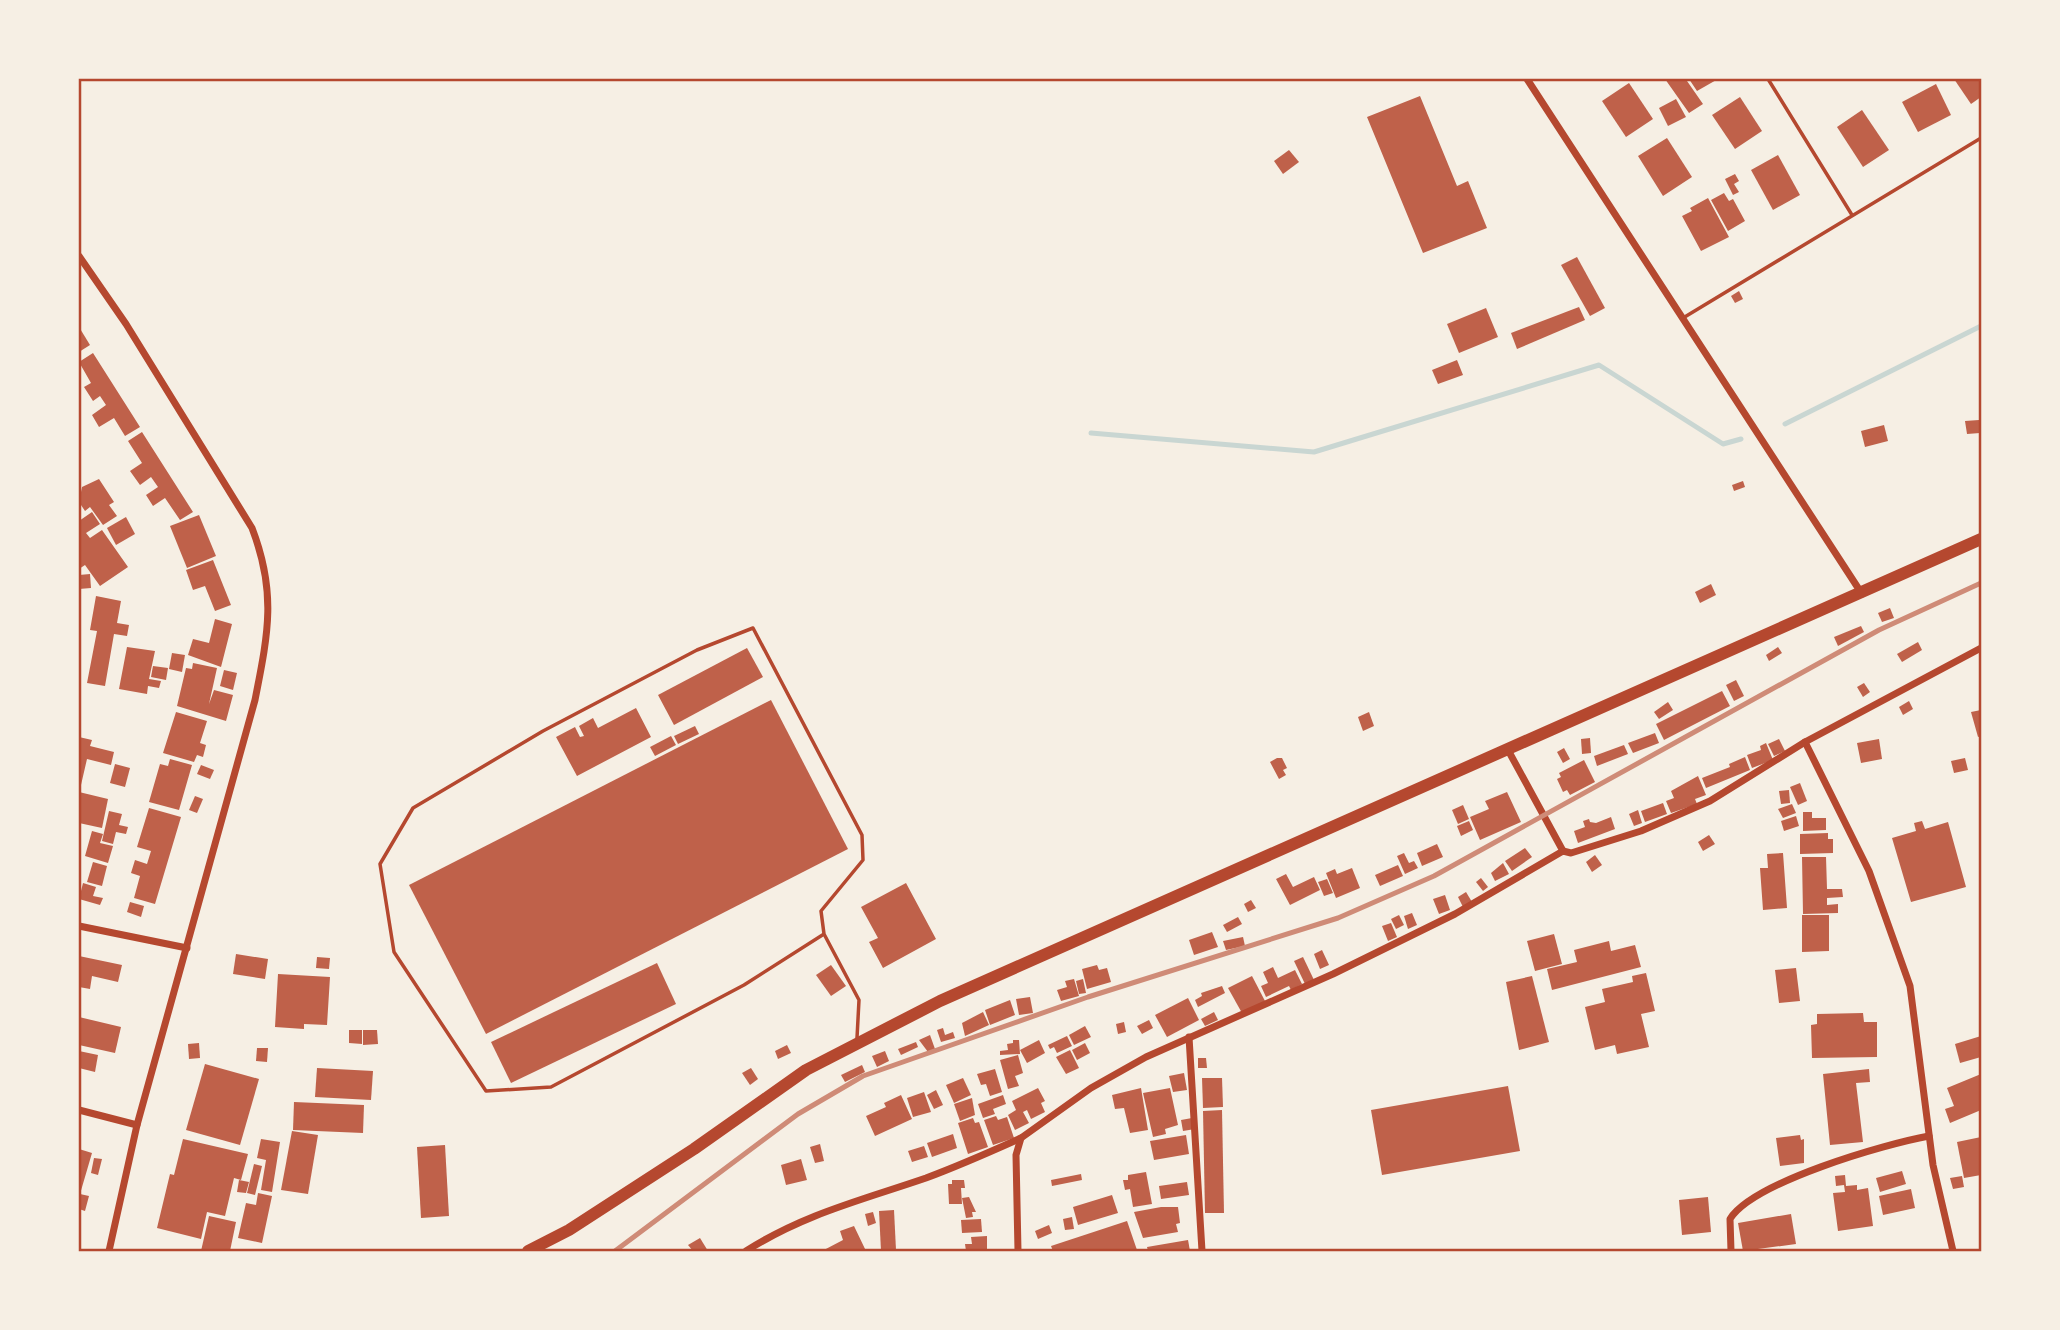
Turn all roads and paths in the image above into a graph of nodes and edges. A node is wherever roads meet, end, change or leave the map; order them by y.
1 (1527, 79) edge
2 (1768, 79) edge
3 (1981, 138) edge
4 (1852, 215) junction
5 (79, 256) edge
6 (1681, 319) junction
7 (1981, 539) edge
8 (1862, 594) junction
9 (1981, 648) edge
10 (1805, 742) junction
11 (1508, 750) junction
12 (1563, 851) junction
13 (79, 926) edge
14 (824, 934) junction
15 (187, 948) junction
16 (1189, 1037) junction
17 (857, 1044) junction
18 (79, 1110) edge
19 (137, 1125) junction
20 (1929, 1136) junction
21 (1021, 1139) junction
22 (109, 1251) edge
23 (528, 1251) edge
24 (746, 1251) edge
25 (1018, 1251) edge
26 (1202, 1251) edge
27 (1731, 1251) edge
28 (1954, 1251) edge

1 - 6 street
2 - 4 lane
3 - 4 lane
4 - 6 lane
5 - 15 street
6 - 8 street
7 - 8 highway
8 - 11 highway
9 - 10 street
10 - 12 street
10 - 20 street
11 - 12 street
11 - 17 highway
12 - 16 street
13 - 15 street
14 - 14 lane
14 - 17 lane
15 - 19 street
16 - 21 street
16 - 26 street
17 - 23 highway
18 - 19 street
19 - 22 street
20 - 27 street
20 - 28 street
21 - 24 street
21 - 25 street

